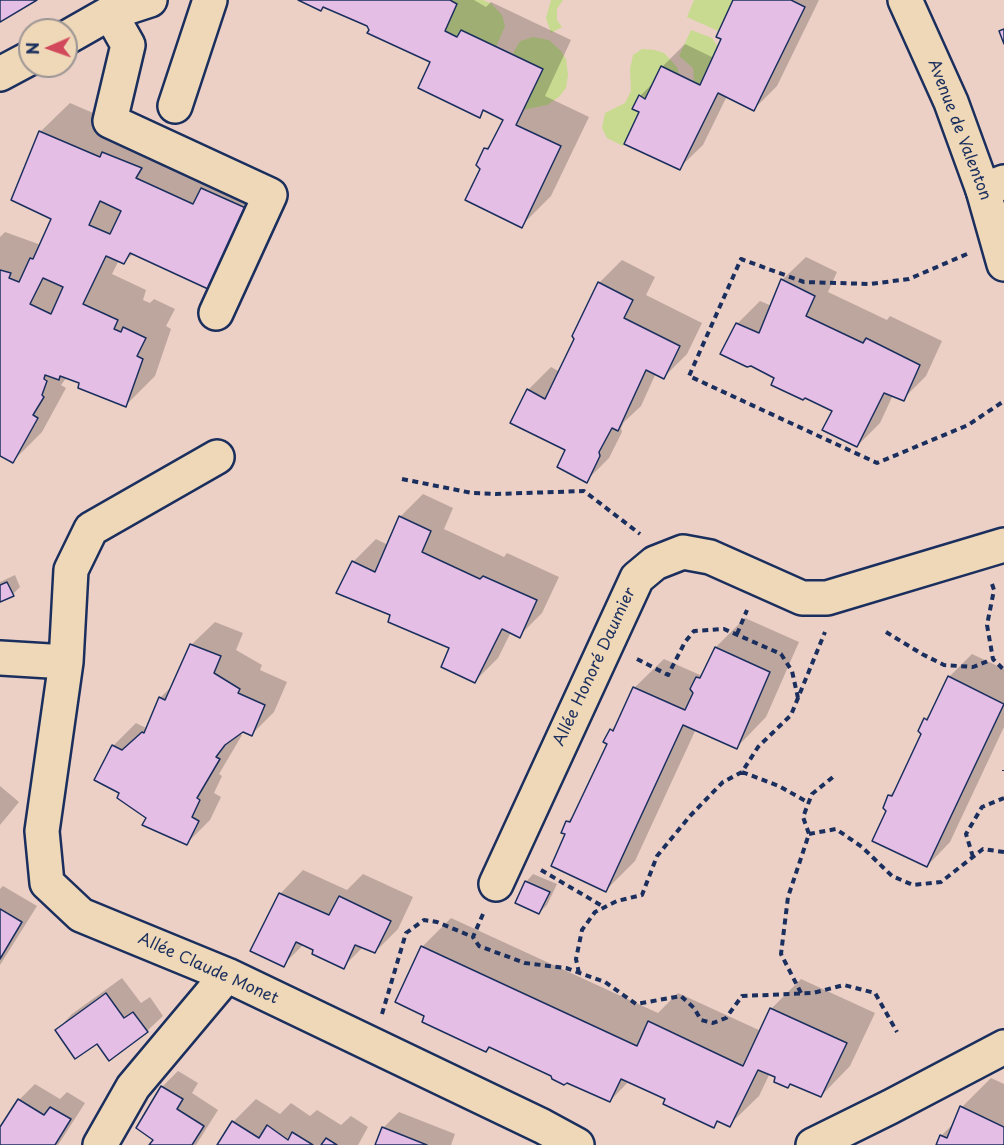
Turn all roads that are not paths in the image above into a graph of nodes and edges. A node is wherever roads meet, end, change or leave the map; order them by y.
1 (150, 0) edge
2 (210, 0) edge
3 (905, 0) edge
4 (110, 14) junction
5 (78, 31) edge
6 (18, 64) edge
7 (0, 74) edge
8 (175, 106) dead end
9 (994, 186) edge
10 (1001, 252) edge
11 (216, 313) dead end
12 (217, 457) dead end
13 (994, 548) edge
14 (0, 658) edge
15 (66, 662) junction
16 (496, 884) road end
17 (227, 975) junction
18 (1004, 1047) edge
19 (100, 1145) edge
20 (577, 1145) edge
21 (813, 1145) edge

1 - 4 street
2 - 8 street
3 - 9 street, Avenue de Valenton
4 - 5 street
4 - 11 street
6 - 7 street
9 - 10 street, Avenue de Valenton
12 - 15 street, Allée Claude Monet
13 - 16 street, Allée Honoré Daumier
14 - 15 street
15 - 17 street, Allée Claude Monet
17 - 19 street
17 - 20 street, Allée Claude Monet
18 - 21 street

